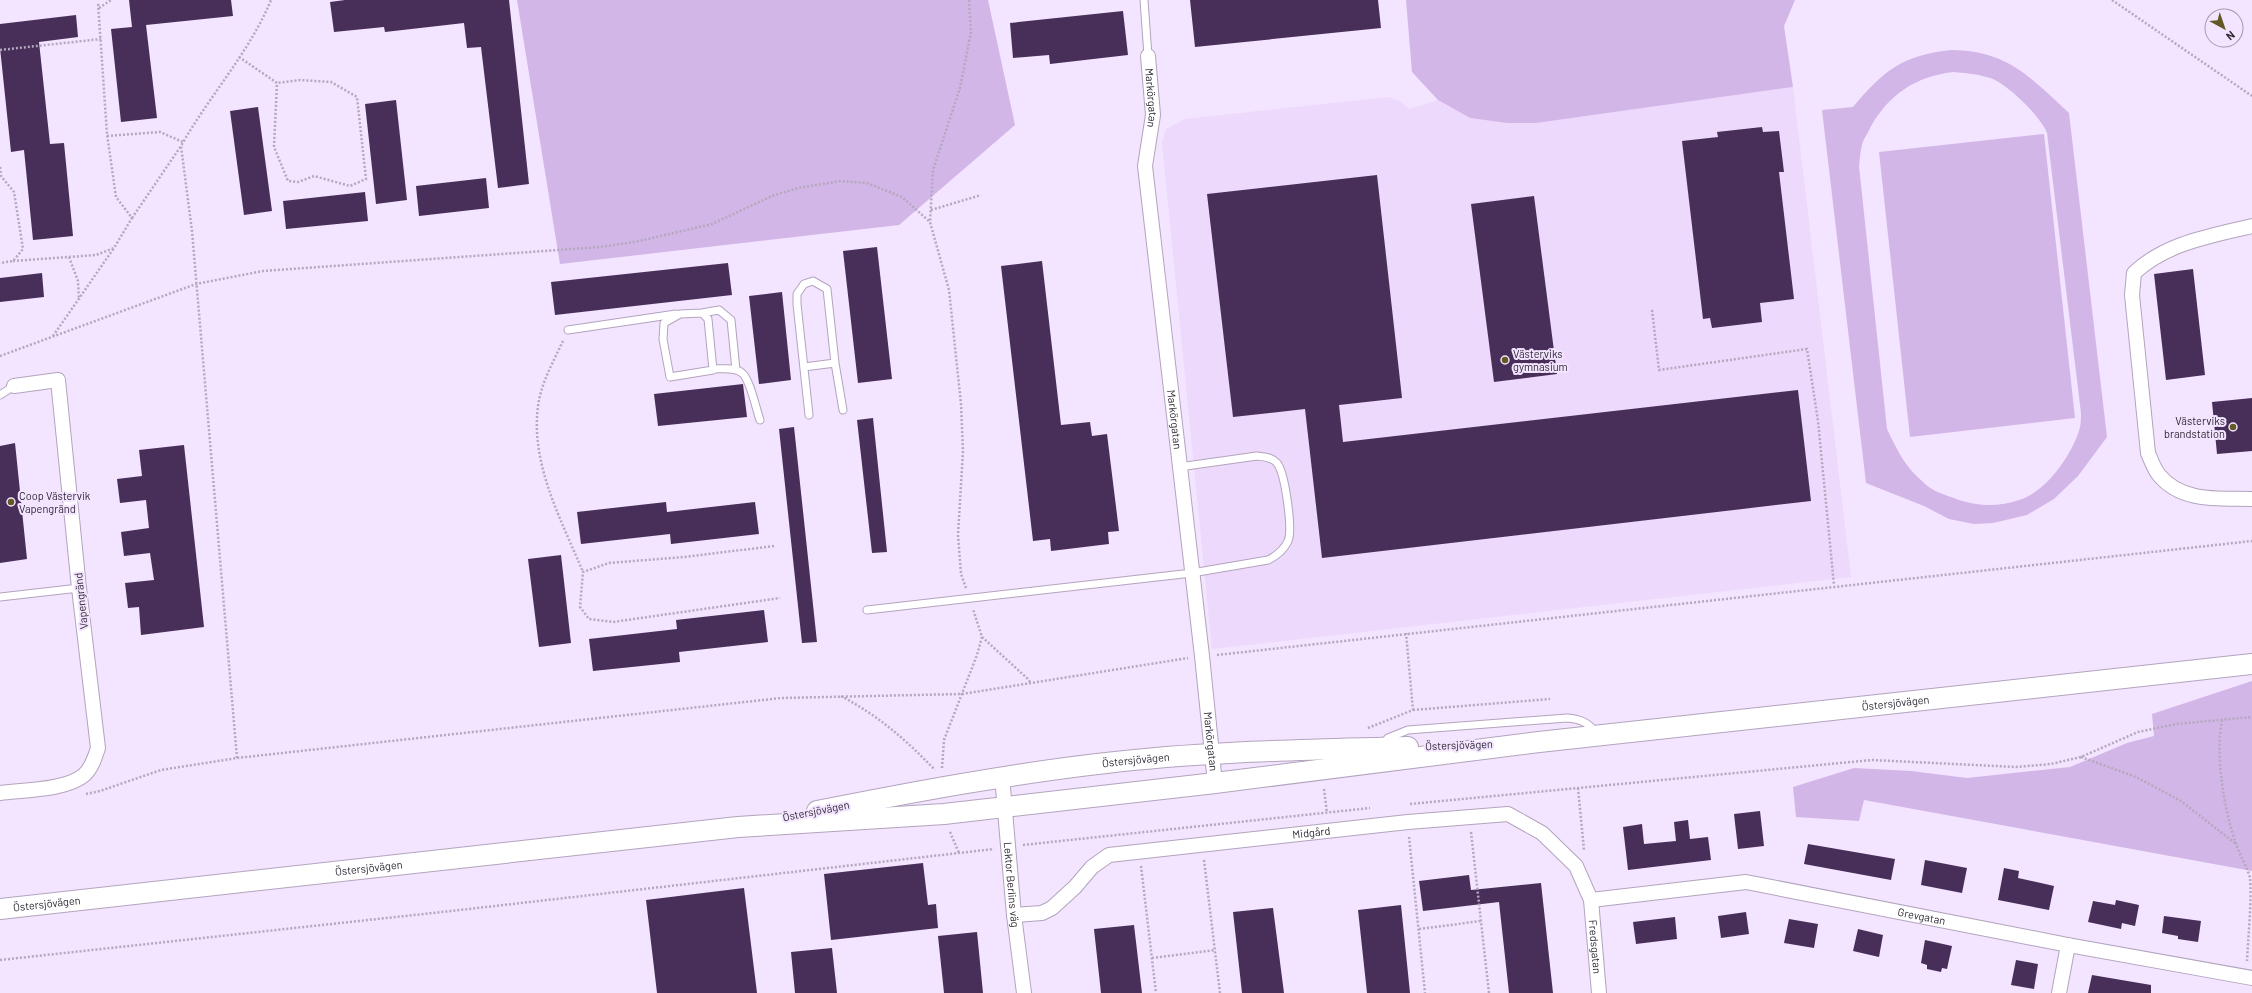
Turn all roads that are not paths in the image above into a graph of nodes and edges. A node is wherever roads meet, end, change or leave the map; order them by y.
1 (1144, 0) edge
2 (1148, 56) joint
3 (2252, 226) edge
4 (702, 313) junction
5 (680, 314) junction
6 (568, 330) road end
7 (835, 363) junction
8 (804, 367) junction
9 (713, 370) junction
10 (736, 370) junction
11 (14, 386) joint
12 (0, 395) edge
13 (843, 410) dead end
14 (809, 415) dead end
15 (760, 420) dead end
16 (1179, 467) junction
17 (2252, 499) edge
18 (1192, 573) junction
19 (79, 588) junction
20 (0, 597) edge
21 (867, 610) dead end
22 (2252, 664) edge
23 (1597, 735) junction
24 (1539, 742) junction
25 (1379, 748) junction
26 (1211, 754) junction
27 (1002, 776) junction
28 (1214, 783) junction
29 (0, 792) edge
30 (1005, 806) junction
31 (738, 827) junction
32 (1591, 900) junction
33 (0, 909) edge
34 (1014, 915) junction
35 (2068, 945) junction
36 (2249, 977) edge
37 (1024, 993) edge
38 (1599, 993) edge
39 (2059, 993) edge

1 - 2 lane
2 - 16 street, Markörgatan
3 - 17 street
4 - 5 lane
4 - 9 lane
4 - 10 lane
5 - 6 lane
5 - 9 lane
7 - 8 lane
7 - 8 lane
7 - 13 lane
8 - 14 lane
9 - 10 lane
10 - 15 lane
11 - 12 lane
11 - 19 street, Vapengränd
16 - 18 street, Markörgatan
16 - 18 lane
18 - 21 lane
18 - 26 street, Markörgatan
19 - 20 lane
19 - 29 street, Vapengränd
22 - 23 main road, Östersjövägen
23 - 24 main road, Östersjövägen
23 - 25 lane
24 - 25 main road, Östersjövägen
24 - 28 main road, Östersjövägen
25 - 26 main road, Östersjövägen
26 - 27 main road, Östersjövägen
26 - 28 street, Markörgatan
27 - 30 street, Lektor Berlins väg
27 - 31 main road, Östersjövägen
28 - 30 main road, Östersjövägen
30 - 31 main road, Östersjövägen
30 - 34 street, Lektor Berlins väg
31 - 33 main road, Östersjövägen
32 - 34 street, Midgård
32 - 35 street, Grevgatan
32 - 38 street, Fredsgatan
34 - 37 street, Lektor Berlins väg
35 - 36 street, Grevgatan
35 - 39 street

